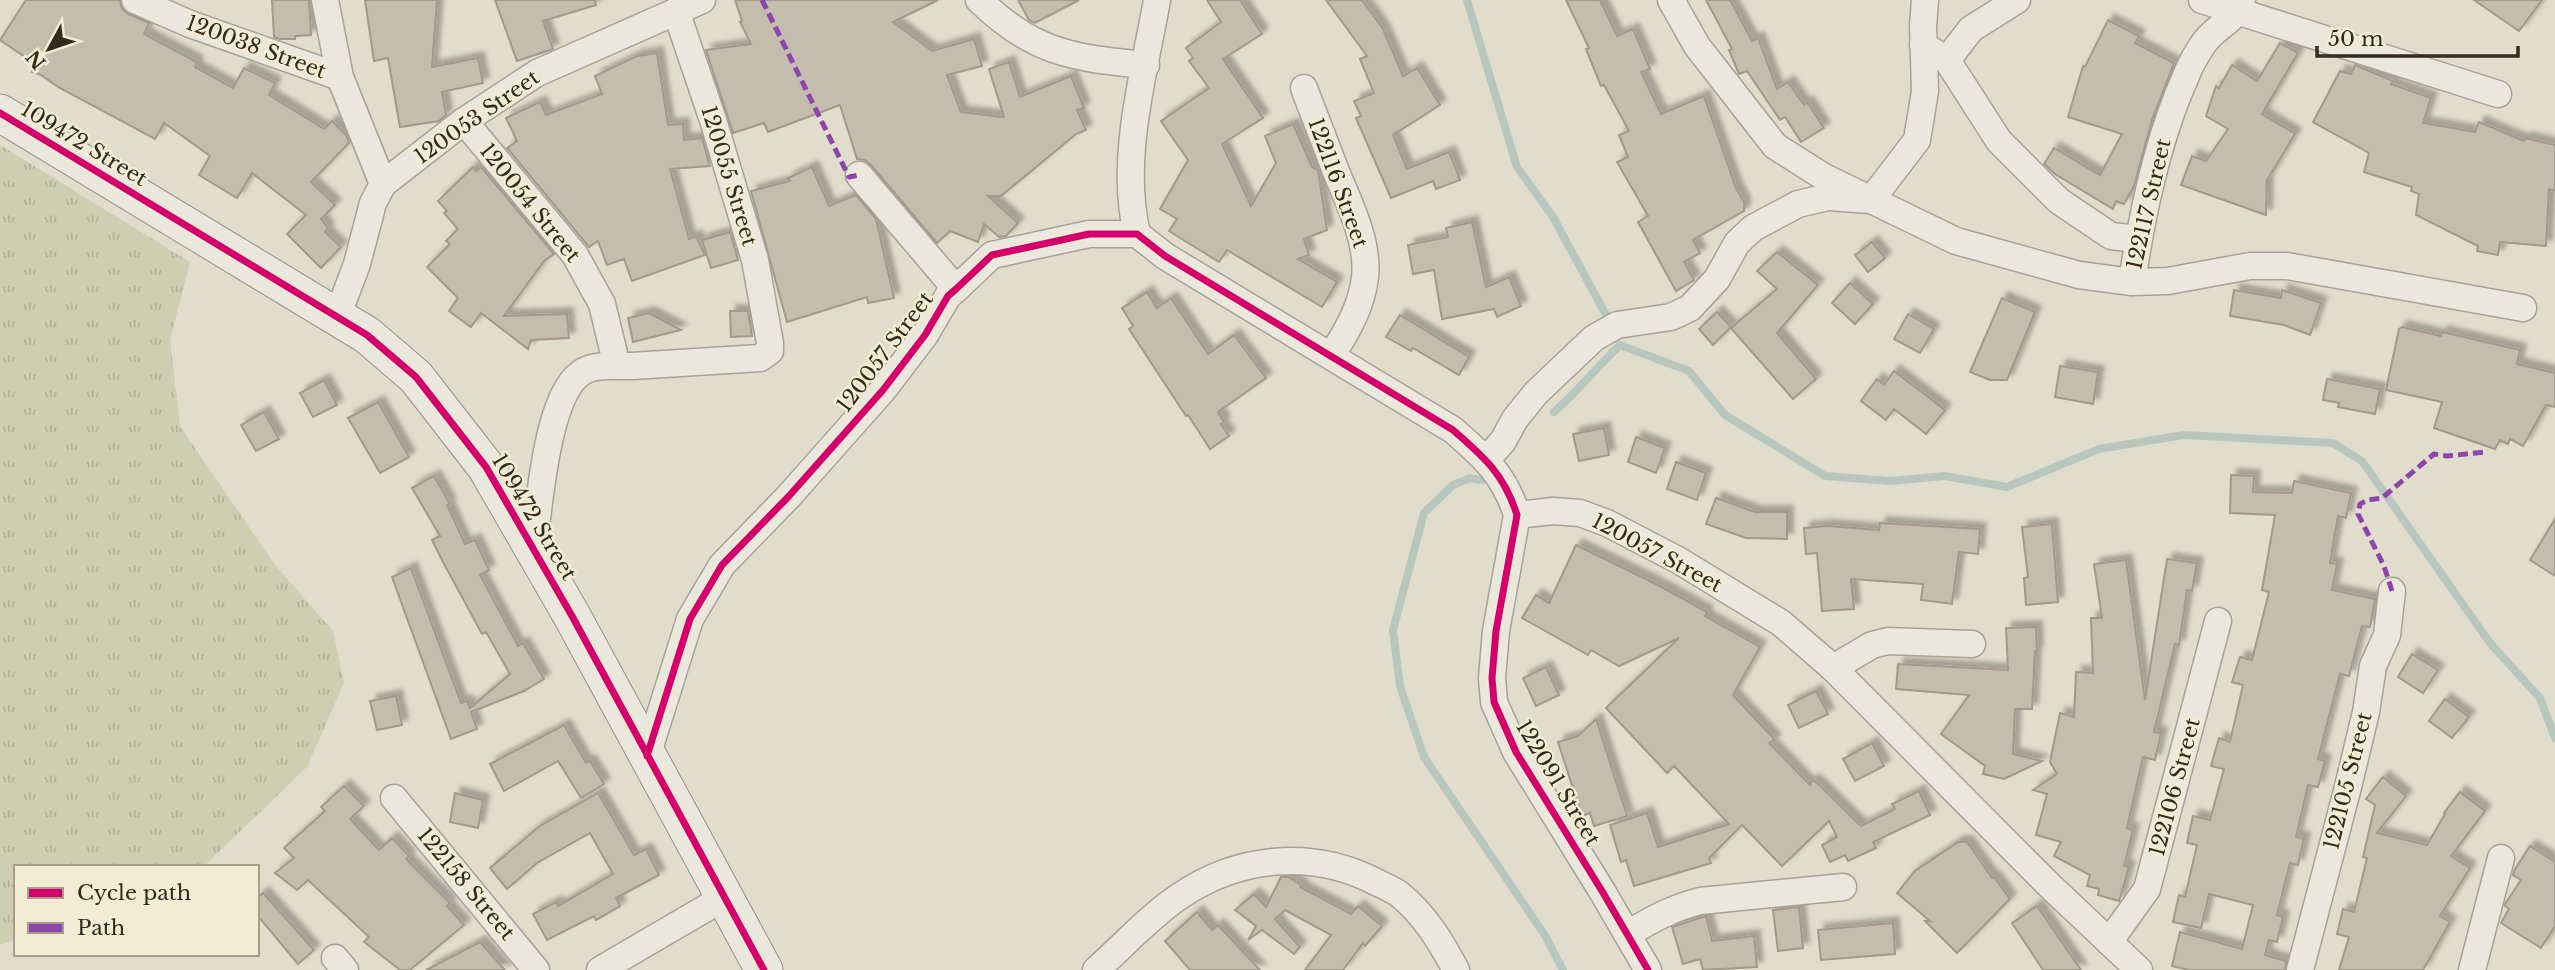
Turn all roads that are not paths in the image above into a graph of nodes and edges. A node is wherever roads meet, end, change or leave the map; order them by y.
1 (135, 0) edge
2 (325, 0) edge
3 (702, 0) edge
4 (978, 0) edge
5 (1157, 0) edge
6 (1671, 0) edge
7 (1925, 0) edge
8 (2017, 0) edge
9 (2202, 0) edge
10 (2240, 6) edge
11 (676, 11) junction
12 (1923, 45) junction
13 (1947, 60) junction
14 (1146, 65) junction
15 (340, 77) junction
16 (1304, 88) dead end
17 (2498, 94) dead end
18 (0, 113) edge
19 (464, 121) junction
20 (859, 175) dead end
21 (383, 184) junction
22 (1871, 200) junction
23 (1137, 234) junction
24 (2138, 239) junction
25 (2132, 282) junction
26 (956, 289) junction
27 (2523, 308) dead end
28 (337, 317) junction
29 (1332, 355) junction
30 (617, 366) junction
31 (1487, 459) junction
32 (1517, 515) junction
33 (533, 547) junction
34 (2392, 591) dead end
35 (2218, 621) dead end
36 (1972, 645) dead end
37 (1833, 668) junction
38 (647, 756) junction
39 (394, 798) dead end
40 (2501, 858) dead end
41 (1843, 887) dead end
42 (725, 897) junction
43 (1628, 934) junction
44 (2109, 942) junction
45 (536, 970) edge
46 (600, 970) edge
47 (764, 970) edge
48 (1096, 970) edge
49 (1456, 970) edge
50 (1648, 970) edge
51 (2139, 970) edge
52 (2300, 970) edge
53 (2472, 970) edge

1 - 15 street, 120038 Street
2 - 15 street
3 - 11 street, 120053 Street
4 - 14 street
5 - 14 street
6 - 22 street, 122117 Street
7 - 12 street
8 - 13 street
9 - 10 street
10 - 17 street
10 - 24 street, 122117 Street
11 - 19 street, 120053 Street
11 - 30 street, 120055 Street
12 - 13 street
12 - 22 street
13 - 24 street
14 - 23 street
15 - 21 street
16 - 29 street, 122116 Street
18 - 28 street, 109472 Street
19 - 21 street, 120053 Street
19 - 30 street, 120054 Street
20 - 26 street
21 - 28 street, 120053 Street
22 - 25 street, 122117 Street
22 - 31 street
23 - 26 street, 120057 Street
23 - 29 street
24 - 25 street, 122117 Street
25 - 27 street
26 - 38 street, 120057 Street
28 - 33 street, 109472 Street
29 - 31 street
30 - 33 street
31 - 32 street
32 - 37 street, 120057 Street
32 - 43 street, 122091 Street
33 - 38 street, 109472 Street
34 - 52 street, 122105 Street
35 - 44 street, 122106 Street
36 - 37 street
37 - 44 street, 120057 Street
38 - 42 street, 109472 Street
39 - 45 street, 122158 Street
40 - 53 street
41 - 43 street
42 - 46 street
42 - 47 street, 109472 Street
43 - 50 street, 122091 Street
44 - 51 street, 120057 Street
48 - 49 street

